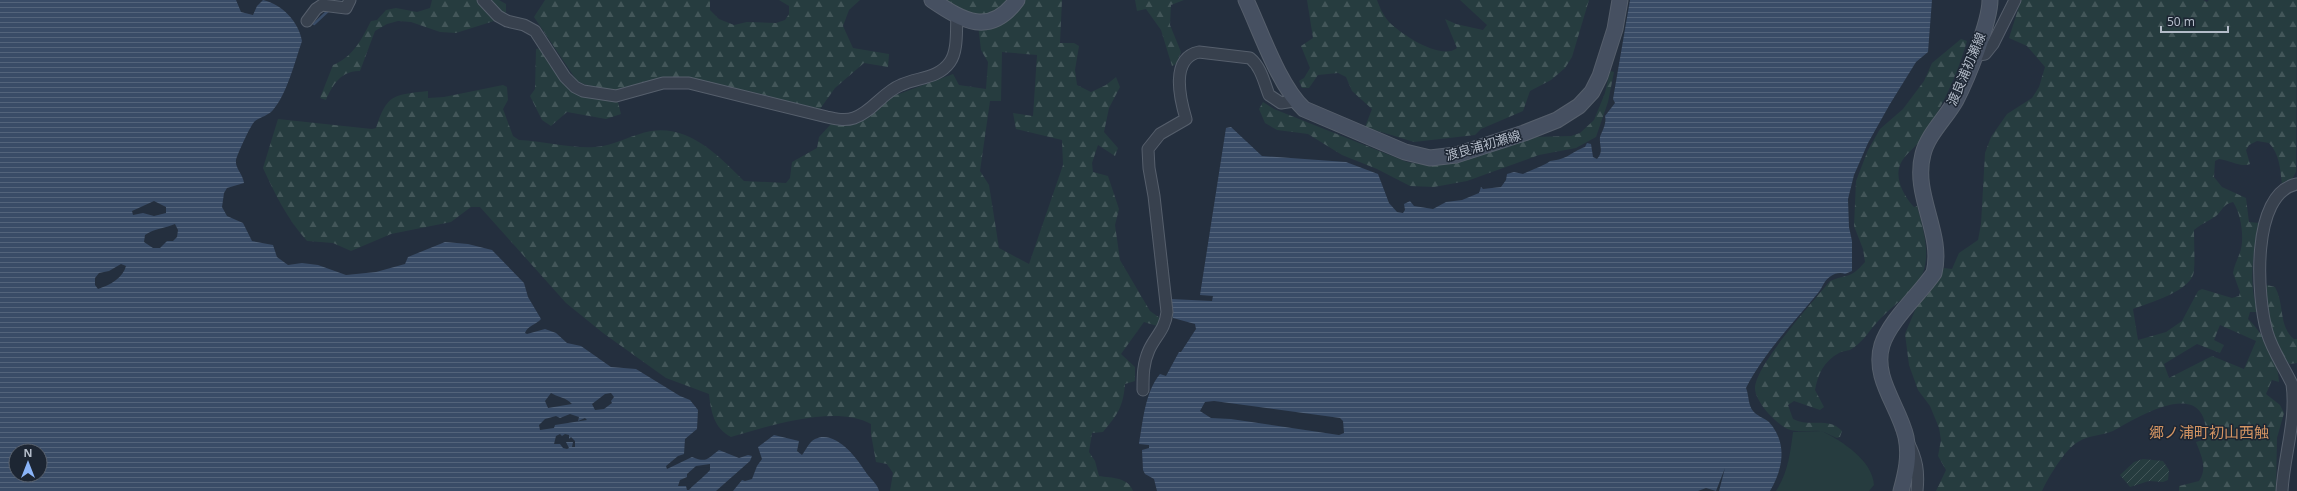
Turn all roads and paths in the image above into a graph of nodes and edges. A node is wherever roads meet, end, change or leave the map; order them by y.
1 (350, 0) edge
2 (483, 0) edge
3 (932, 0) edge
4 (1017, 0) edge
5 (1246, 0) edge
6 (1620, 0) edge
7 (1990, 0) edge
8 (2015, 0) edge
9 (338, 4) edge
10 (957, 17) junction
11 (307, 21) dead end
12 (1973, 56) junction
13 (1294, 100) junction
14 (2297, 184) edge
15 (1143, 390) dead end
16 (1906, 437) junction
17 (1901, 491) edge
18 (1917, 491) edge
19 (2282, 491) edge

1 - 9 street
2 - 10 street
3 - 10 main road
4 - 10 main road
5 - 13 main road, 渡良浦初瀬線
6 - 13 main road, 渡良浦初瀬線
7 - 12 main road, 渡良浦初瀬線
8 - 12 street
9 - 11 street
12 - 16 main road, 渡良浦初瀬線
13 - 15 street
14 - 19 street
16 - 17 main road, 渡良浦初瀬線
16 - 18 street

